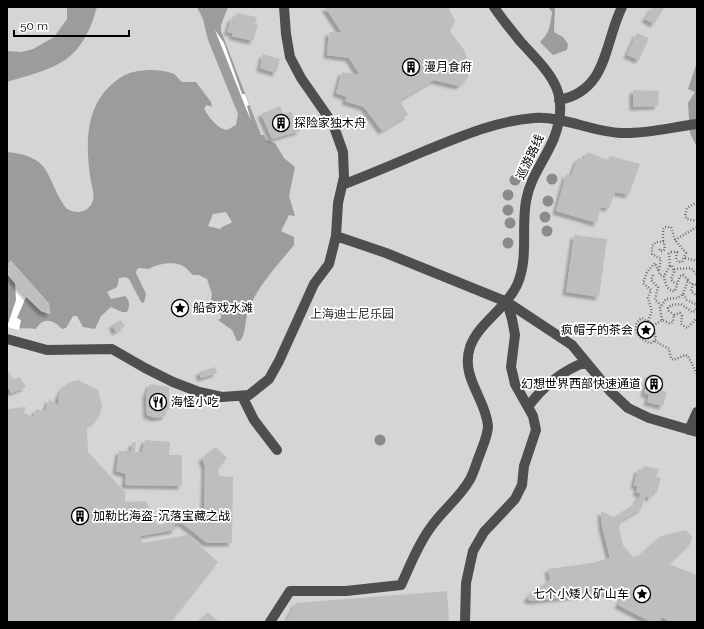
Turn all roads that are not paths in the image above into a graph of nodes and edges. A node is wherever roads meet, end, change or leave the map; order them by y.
1 (284, 7) edge
2 (494, 7) edge
3 (622, 7) edge
4 (559, 100) junction
5 (558, 120) junction
6 (697, 124) edge
7 (342, 185) junction
8 (336, 236) junction
9 (507, 302) junction
10 (7, 339) edge
11 (586, 362) junction
12 (242, 396) junction
13 (528, 407) junction
14 (697, 412) edge
15 (693, 431) edge
16 (277, 450) dead end
17 (270, 622) edge
18 (465, 622) edge

1 - 7 street
2 - 4 street, 巡游路线
3 - 4 street
4 - 5 street, 巡游路线
5 - 6 street
5 - 7 street
5 - 9 street, 巡游路线
7 - 8 street
8 - 9 street
8 - 12 street
9 - 11 street
9 - 13 street
9 - 17 street, 巡游路线
10 - 12 street
11 - 13 street
11 - 15 street
12 - 16 street
13 - 18 street
14 - 15 street

